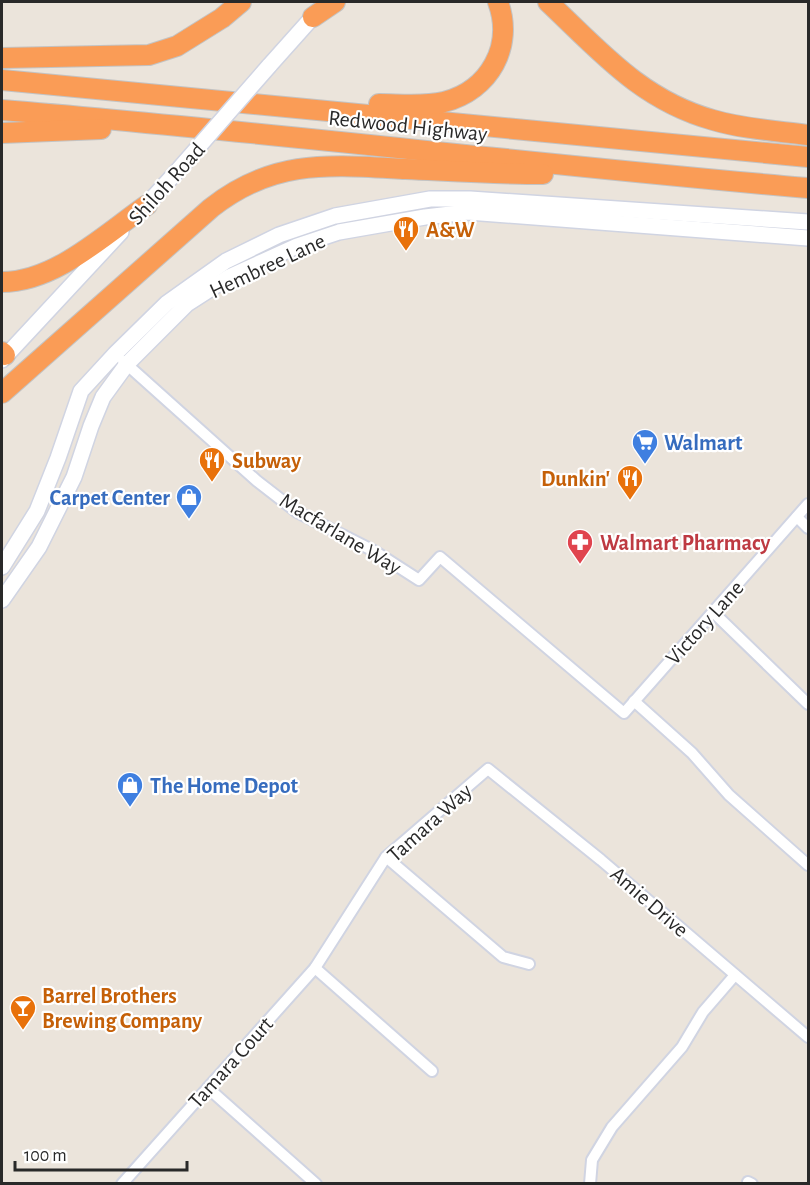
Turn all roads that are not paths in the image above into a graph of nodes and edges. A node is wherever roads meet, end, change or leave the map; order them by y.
1 (241, 2) edge
2 (326, 2) edge
3 (335, 2) edge
4 (498, 2) edge
5 (548, 2) edge
6 (313, 17) junction
7 (2, 58) edge
8 (2, 80) edge
9 (281, 105) junction
10 (2, 110) edge
11 (182, 125) junction
12 (2, 133) edge
13 (808, 135) edge
14 (808, 157) edge
15 (644, 174) junction
16 (808, 188) edge
17 (147, 205) junction
18 (808, 222) edge
19 (808, 238) edge
20 (2, 282) edge
21 (3, 356) edge
22 (121, 358) junction
23 (2, 393) edge
24 (58, 458) junction
25 (808, 504) edge
26 (797, 517) junction
27 (808, 528) edge
28 (39, 547) junction
29 (2, 567) edge
30 (2, 600) edge
31 (713, 612) junction
32 (634, 701) junction
33 (808, 704) edge
34 (624, 713) joint
35 (488, 769) joint
36 (386, 857) junction
37 (808, 865) edge
38 (529, 964) dead end
39 (315, 968) junction
40 (735, 975) junction
41 (808, 1037) edge
42 (432, 1071) dead end
43 (208, 1088) junction
44 (122, 1184) edge
45 (316, 1184) edge
46 (590, 1184) edge

1 - 7 highway
2 - 6 street, Shiloh Road
3 - 6 highway
4 - 9 highway
5 - 13 highway
6 - 17 street, Shiloh Road, bridge
8 - 9 highway, Redwood Highway
9 - 14 highway, Redwood Highway
10 - 11 highway, Redwood Highway
11 - 12 highway
11 - 15 highway, Redwood Highway
15 - 16 highway, Redwood Highway
15 - 23 highway
17 - 20 highway
17 - 21 street, Shiloh Road
18 - 22 street, Hembree Lane
19 - 22 street, Hembree Lane
22 - 24 street, Hembree Lane
22 - 28 street, Hembree Lane
22 - 34 street, Macfarlane Way
24 - 28 street
24 - 29 street, Hembree Lane
25 - 26 street, Victory Lane
26 - 27 street
26 - 31 street, Victory Lane
28 - 30 street, Hembree Lane
31 - 32 street, Victory Lane
31 - 33 street
32 - 34 street, Victory Lane
32 - 37 street
35 - 36 street, Tamara Way
35 - 40 street, Amie Drive
36 - 38 street
36 - 39 street, Tamara Way
39 - 42 street
39 - 43 street, Tamara Court
40 - 41 street, Amie Drive
40 - 46 street
43 - 44 street, Tamara Court
43 - 45 street

